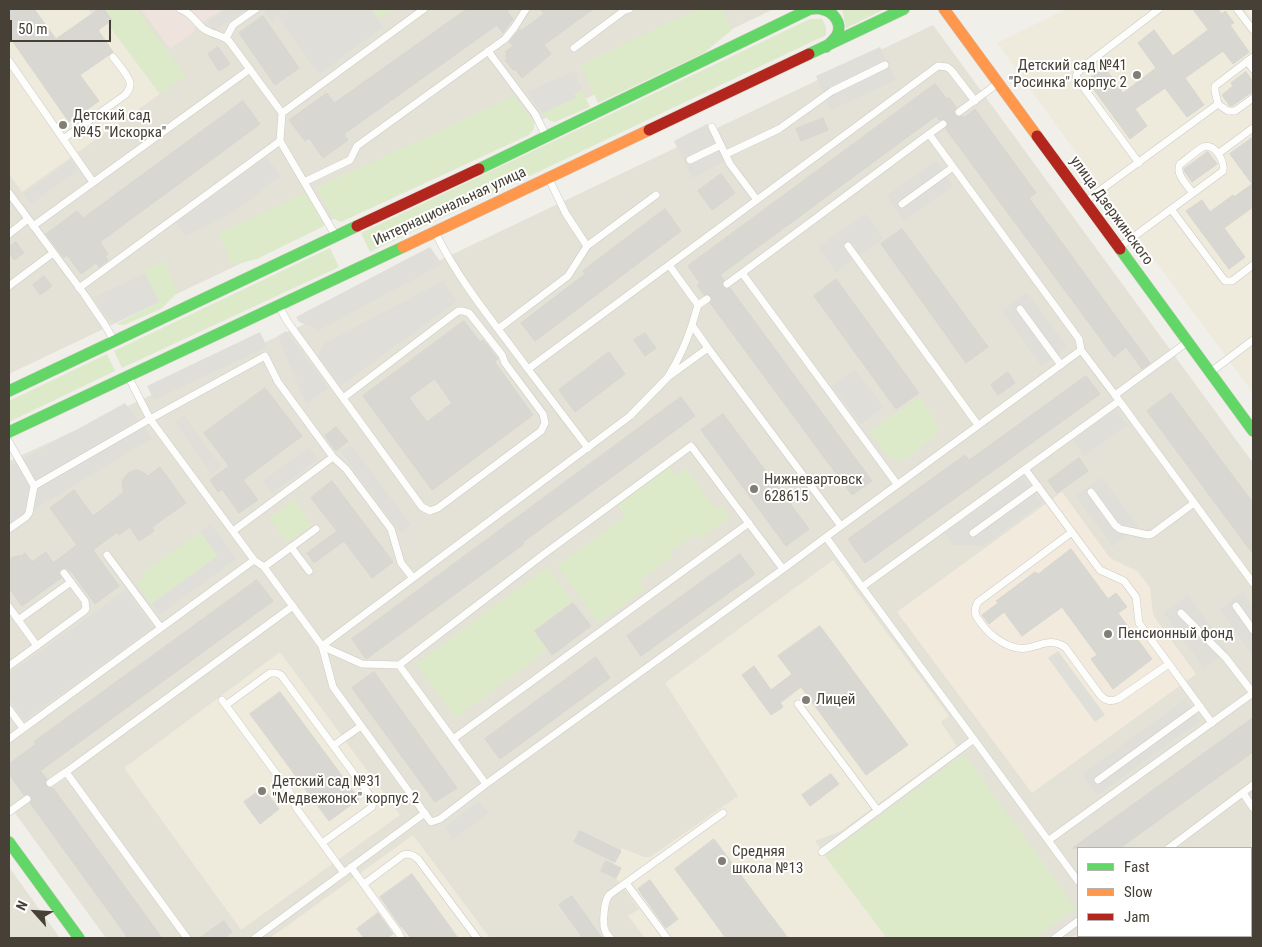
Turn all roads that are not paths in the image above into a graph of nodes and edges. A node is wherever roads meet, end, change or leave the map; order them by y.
1 (180, 9) edge
2 (256, 9) edge
3 (424, 9) edge
4 (526, 9) edge
5 (629, 9) edge
6 (810, 9) edge
7 (904, 9) edge
8 (944, 9) edge
9 (1159, 9) edge
10 (1237, 9) edge
11 (1253, 30) edge
12 (226, 38) junction
13 (826, 47) junction
14 (574, 48) dead end
15 (488, 51) junction
16 (113, 57) dead end
17 (1250, 59) edge
18 (9, 61) edge
19 (885, 65) dead end
20 (250, 69) junction
21 (1253, 69) edge
22 (998, 83) junction
23 (1253, 98) edge
24 (974, 101) junction
25 (1218, 104) junction
26 (960, 112) dead end
27 (282, 113) junction
28 (943, 124) dead end
29 (712, 127) dead end
30 (1253, 128) edge
31 (929, 134) junction
32 (546, 137) junction
33 (63, 139) junction
34 (280, 141) junction
35 (721, 145) junction
36 (1219, 153) junction
37 (726, 154) junction
38 (690, 160) dead end
39 (1139, 163) junction
40 (953, 167) junction
41 (548, 177) junction
42 (93, 182) junction
43 (304, 182) junction
44 (9, 192) edge
45 (1193, 193) junction
46 (656, 195) dead end
47 (757, 200) junction
48 (1085, 202) junction
49 (902, 204) dead end
50 (1171, 209) junction
51 (31, 222) junction
52 (434, 232) junction
53 (9, 234) edge
54 (336, 236) junction
55 (587, 246) junction
56 (848, 246) dead end
57 (1118, 248) junction
58 (53, 252) junction
59 (669, 265) junction
60 (1253, 265) edge
61 (742, 273) junction
62 (727, 284) dead end
63 (9, 286) edge
64 (80, 288) junction
65 (707, 299) dead end
66 (279, 305) junction
67 (698, 305) junction
68 (1020, 309) dead end
69 (692, 326) junction
70 (498, 329) junction
71 (1253, 340) edge
72 (114, 342) junction
73 (1187, 342) junction
74 (708, 348) junction
75 (1081, 350) junction
76 (1061, 365) junction
77 (528, 369) junction
78 (1210, 372) junction
79 (128, 375) junction
80 (668, 377) junction
81 (9, 391) edge
82 (343, 398) junction
83 (1117, 398) junction
84 (150, 419) junction
85 (978, 426) junction
86 (1253, 431) edge
87 (9, 432) edge
88 (9, 442) edge
89 (588, 448) junction
90 (333, 457) junction
91 (1025, 469) junction
92 (897, 484) junction
93 (34, 486) junction
94 (1038, 486) junction
95 (1091, 492) dead end
96 (1194, 503) junction
97 (749, 523) junction
98 (840, 526) junction
99 (9, 529) edge
100 (316, 529) dead end
101 (233, 531) junction
102 (1072, 532) junction
103 (973, 533) dead end
104 (826, 537) junction
105 (291, 547) junction
106 (108, 555) dead end
107 (254, 560) junction
108 (264, 567) junction
109 (783, 569) junction
110 (309, 570) dead end
111 (64, 573) dead end
112 (412, 578) junction
113 (71, 582) junction
114 (1253, 583) edge
115 (862, 587) junction
116 (293, 606) junction
117 (1236, 606) dead end
118 (9, 607) edge
119 (1182, 613) dead end
120 (18, 620) junction
121 (161, 628) junction
122 (1253, 630) edge
123 (36, 646) junction
124 (322, 646) junction
125 (1169, 664) junction
126 (399, 665) junction
127 (9, 666) edge
128 (1253, 693) edge
129 (798, 704) dead end
130 (1200, 706) junction
131 (9, 709) edge
132 (1212, 723) junction
133 (361, 726) junction
134 (23, 728) junction
135 (9, 738) edge
136 (453, 739) junction
137 (974, 739) junction
138 (334, 745) junction
139 (66, 772) junction
140 (1098, 780) dead end
141 (50, 783) dead end
142 (486, 784) junction
143 (1253, 786) edge
144 (1243, 793) junction
145 (27, 799) dead end
146 (1253, 808) edge
147 (878, 811) junction
148 (9, 812) edge
149 (723, 813) dead end
150 (425, 814) junction
151 (1049, 840) junction
152 (9, 842) edge
153 (322, 843) junction
154 (1170, 847) edge
155 (822, 852) dead end
156 (351, 867) junction
157 (344, 873) junction
158 (1077, 879) edge
159 (626, 883) junction
160 (364, 884) junction
161 (1077, 922) edge
162 (79, 938) edge
163 (187, 938) edge
164 (255, 938) edge
165 (401, 938) edge
166 (476, 938) edge
167 (610, 938) edge
168 (667, 938) edge
169 (1055, 938) edge

1 - 12 lane
2 - 12 lane
3 - 27 lane
4 - 15 lane
5 - 14 lane
6 - 13 main road
6 - 32 main road, Интернациональная улица
7 - 13 main road, Интернациональная улица
8 - 22 main road, улица Дзержинского
9 - 39 lane
10 - 11 lane
12 - 20 lane
13 - 41 main road, Интернациональная улица
15 - 32 lane
15 - 43 lane
16 - 33 lane
17 - 21 lane
17 - 25 lane
18 - 33 lane
19 - 37 lane
20 - 27 lane
20 - 42 lane
22 - 24 lane
22 - 48 main road, улица Дзержинского
23 - 25 lane
24 - 26 lane
24 - 47 lane
25 - 39 lane
27 - 34 lane
28 - 31 lane
29 - 35 lane
30 - 36 lane
31 - 40 lane
31 - 61 lane
32 - 54 main road, Интернациональная улица
33 - 42 lane
34 - 43 lane
34 - 64 lane
35 - 37 lane
35 - 38 lane
36 - 45 lane
36 - 45 lane
37 - 47 lane
39 - 48 lane
40 - 49 lane
40 - 75 lane
41 - 52 main road, Интернациональная улица
41 - 55 lane
42 - 51 lane
43 - 54 lane
44 - 51 lane
45 - 50 lane
46 - 55 lane
47 - 59 lane
48 - 57 main road, улица Дзержинского
50 - 57 lane
50 - 60 lane
51 - 53 lane
51 - 58 lane
52 - 66 main road, Интернациональная улица
52 - 70 lane
54 - 72 main road, Интернациональная улица
55 - 70 lane
56 - 85 lane
57 - 73 main road, улица Дзержинского
58 - 63 lane
58 - 64 lane
59 - 67 lane
59 - 77 lane
61 - 62 lane
61 - 92 lane
64 - 72 lane
65 - 67 lane
66 - 79 main road, Интернациональная улица
66 - 82 lane
67 - 69 lane
68 - 76 lane
69 - 74 lane
69 - 80 lane
70 - 77 lane
71 - 78 lane
72 - 81 main road, Интернациональная улица
73 - 78 main road, улица Дзержинского
73 - 83 lane
74 - 80 lane
74 - 98 lane
75 - 76 lane
75 - 83 lane
76 - 85 lane
77 - 89 lane
78 - 86 main road, улица Дзержинского
79 - 84 lane
79 - 87 main road, Интернациональная улица
80 - 89 lane
82 - 82 lane
83 - 91 lane
83 - 96 lane
84 - 90 lane
84 - 93 lane
84 - 101 lane
85 - 92 lane
88 - 93 lane
89 - 112 lane
90 - 101 lane
90 - 112 lane
91 - 94 lane
91 - 115 lane
92 - 98 lane
93 - 99 lane
94 - 102 lane
94 - 103 lane
95 - 96 lane
96 - 114 lane
97 - 109 lane
97 - 126 lane
97 - 136 lane
98 - 104 lane
100 - 105 lane
101 - 107 lane
102 - 125 lane
102 - 125 lane
104 - 109 lane
104 - 115 lane
105 - 108 lane
105 - 110 lane
106 - 121 lane
107 - 108 lane
107 - 121 lane
108 - 116 lane
109 - 142 lane
111 - 113 lane
112 - 124 lane
113 - 120 lane
113 - 123 lane
115 - 137 lane
116 - 124 lane
116 - 139 lane
117 - 122 lane
118 - 120 lane
119 - 128 lane
120 - 123 lane
121 - 134 lane
123 - 127 lane
124 - 126 lane
124 - 133 lane
125 - 130 lane
126 - 136 lane
128 - 132 lane
129 - 147 lane
130 - 132 lane
130 - 140 lane
131 - 134 lane
132 - 151 lane
133 - 138 lane
133 - 150 lane
134 - 135 lane
136 - 142 lane
137 - 147 lane
137 - 151 lane
138 - 153 lane
138 - 153 lane
139 - 141 lane
139 - 163 lane
142 - 150 lane
143 - 144 lane
144 - 146 lane
144 - 154 lane
145 - 148 lane
147 - 155 lane
149 - 159 lane
150 - 156 lane
151 - 158 lane
152 - 162 main road
153 - 157 lane
156 - 157 lane
156 - 160 lane
157 - 164 lane
159 - 167 lane
159 - 168 lane
160 - 165 lane
160 - 166 lane
161 - 169 lane

